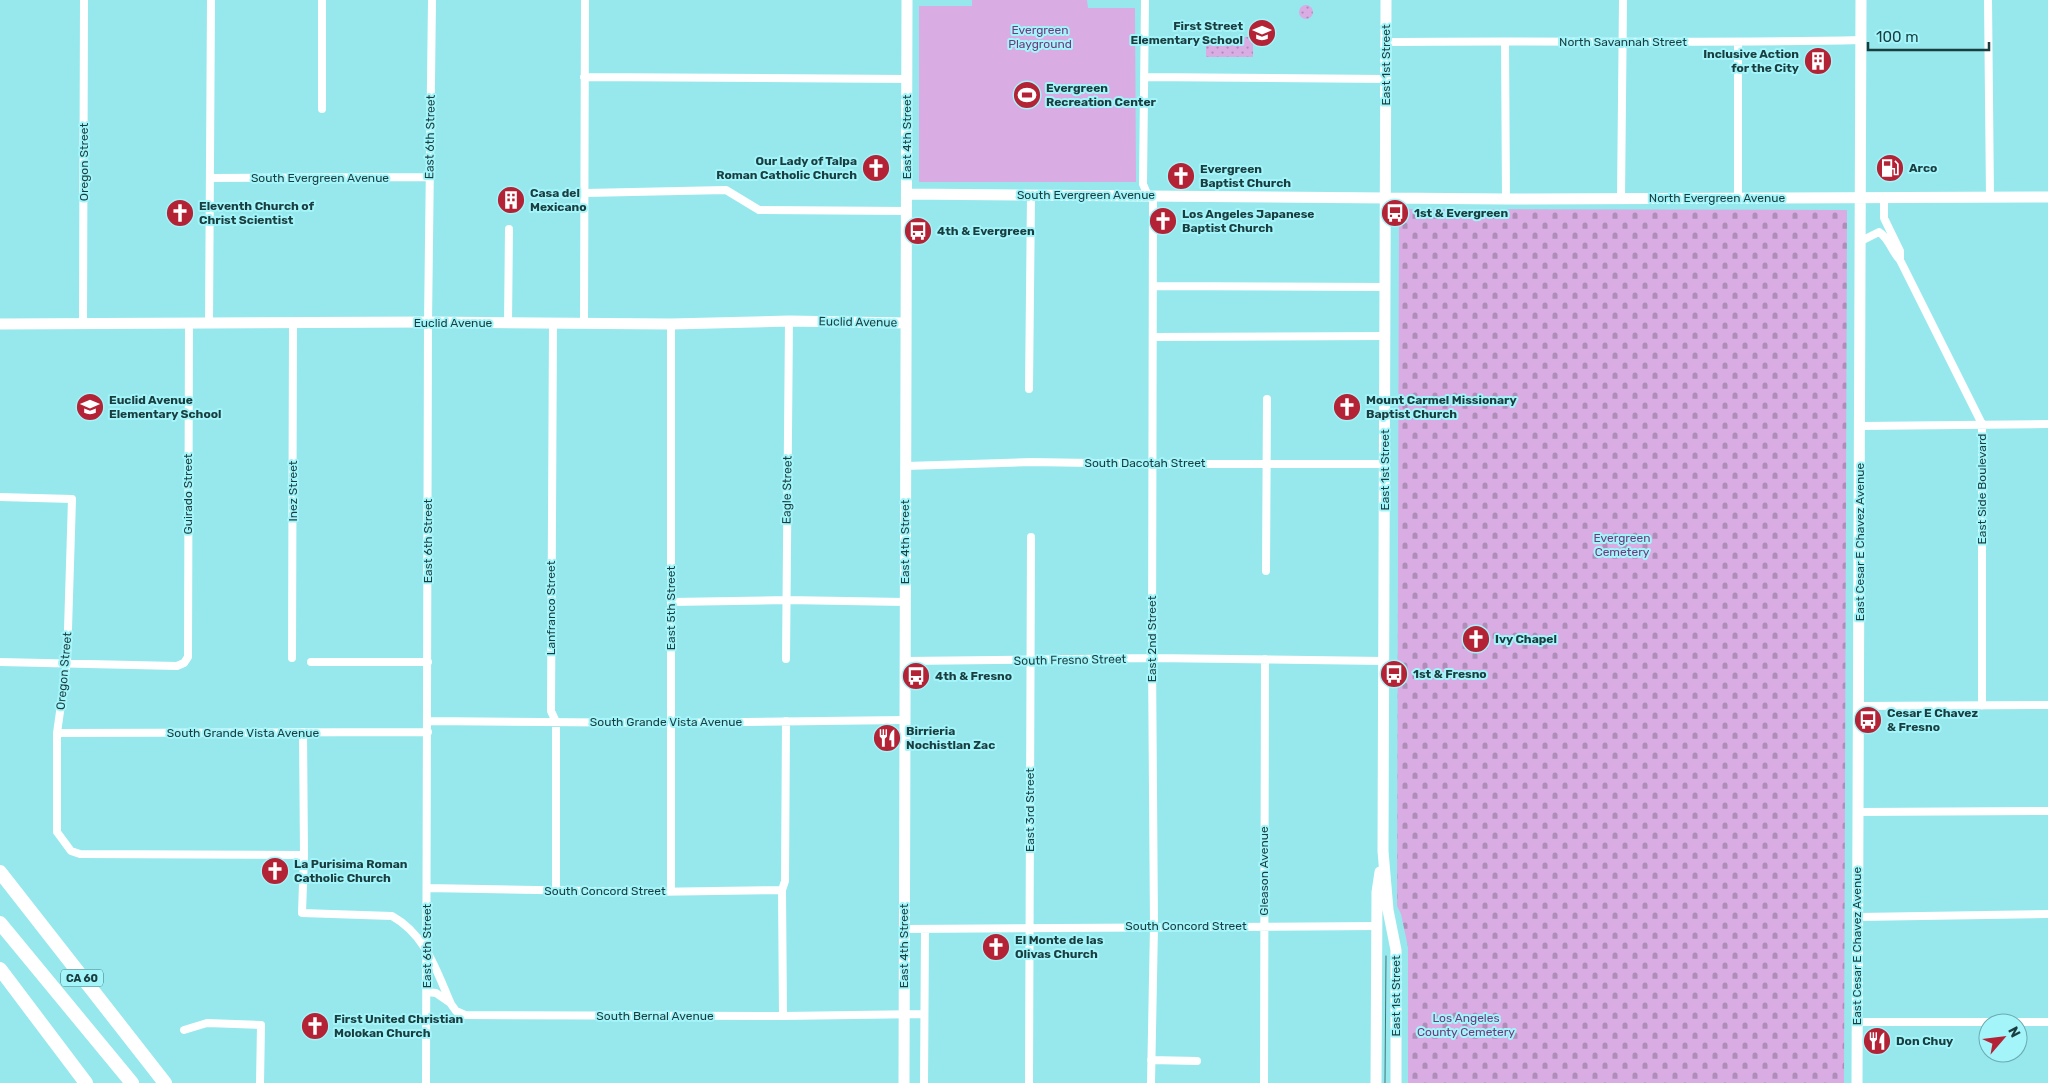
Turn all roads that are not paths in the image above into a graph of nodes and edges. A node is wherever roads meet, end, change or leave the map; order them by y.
1 (84, 0) edge
2 (211, 0) edge
3 (322, 0) edge
4 (432, 0) edge
5 (585, 0) edge
6 (908, 0) edge
7 (1145, 0) edge
8 (1386, 0) edge
9 (1623, 0) edge
10 (1861, 0) edge
11 (1988, 0) edge
12 (1861, 40) junction
13 (1624, 41) junction
14 (1386, 42) junction
15 (1505, 42) junction
16 (1738, 43) junction
17 (584, 77) junction
18 (1145, 77) junction
19 (907, 78) junction
20 (1386, 79) junction
21 (322, 109) dead end
22 (429, 177) junction
23 (210, 178) junction
24 (585, 193) junction
25 (907, 194) junction
26 (1031, 195) junction
27 (1151, 196) junction
28 (1386, 196) junction
29 (1862, 197) junction
30 (1990, 197) junction
31 (2048, 197) edge
32 (1622, 198) junction
33 (1738, 198) junction
34 (1884, 198) junction
35 (1506, 199) junction
36 (907, 211) junction
37 (509, 230) dead end
38 (1861, 241) junction
39 (1900, 260) junction
40 (1153, 286) junction
41 (1386, 287) junction
42 (789, 321) junction
43 (428, 322) junction
44 (584, 322) junction
45 (508, 323) junction
46 (553, 323) junction
47 (906, 323) junction
48 (0, 324) edge
49 (189, 324) junction
50 (209, 324) junction
51 (293, 324) junction
52 (671, 324) junction
53 (83, 325) junction
54 (1386, 336) junction
55 (1154, 337) junction
56 (1029, 389) dead end
57 (1267, 399) dead end
58 (1982, 424) junction
59 (2048, 424) edge
60 (1860, 426) junction
61 (1152, 464) junction
62 (1265, 464) junction
63 (1385, 464) junction
64 (906, 466) junction
65 (0, 497) edge
66 (1031, 537) dead end
67 (1266, 571) dead end
68 (786, 600) junction
69 (671, 602) junction
70 (905, 602) junction
71 (292, 658) dead end
72 (1152, 658) junction
73 (786, 659) dead end
74 (1265, 659) junction
75 (905, 661) junction
76 (1031, 661) junction
77 (1384, 661) junction
78 (0, 662) edge
79 (67, 662) junction
80 (311, 662) dead end
81 (428, 662) junction
82 (2048, 705) edge
83 (1859, 706) junction
84 (1982, 706) junction
85 (904, 720) junction
86 (786, 721) junction
87 (428, 722) junction
88 (556, 722) junction
89 (671, 723) junction
90 (303, 732) junction
91 (428, 732) junction
92 (58, 734) junction
93 (2048, 811) edge
94 (1858, 812) junction
95 (1383, 851) junction
96 (304, 855) junction
97 (0, 872) edge
98 (428, 888) junction
99 (782, 890) junction
100 (556, 891) junction
101 (671, 891) junction
102 (2048, 914) edge
103 (1858, 917) junction
104 (0, 923) edge
105 (1154, 926) junction
106 (1264, 926) junction
107 (1378, 926) junction
108 (1030, 928) junction
109 (904, 929) junction
110 (925, 929) junction
111 (427, 949) junction
112 (0, 969) edge
113 (427, 992) junction
114 (451, 1004) junction
115 (924, 1014) junction
116 (783, 1016) junction
117 (1857, 1022) junction
118 (2048, 1022) edge
119 (184, 1030) dead end
120 (1151, 1060) junction
121 (1197, 1062) dead end
122 (86, 1083) edge
123 (132, 1083) edge
124 (165, 1083) edge
125 (260, 1083) edge
126 (426, 1083) edge
127 (904, 1083) edge
128 (924, 1083) edge
129 (1030, 1083) edge
130 (1151, 1083) edge
131 (1264, 1083) edge
132 (1376, 1083) edge
133 (1396, 1083) edge
134 (1857, 1083) edge

1 - 53 street, Oregon Street
2 - 23 street
3 - 21 street
4 - 22 street, East 6th Street
5 - 17 street
6 - 19 street, East 4th Street
7 - 18 street, East 2nd Street
8 - 14 street, East 1st Street
9 - 13 street
10 - 12 street, East Cesar E Chavez Avenue
11 - 30 street
12 - 16 street, North Savannah Street
12 - 29 street, East Cesar E Chavez Avenue
13 - 15 street, North Savannah Street
13 - 16 street, North Savannah Street
13 - 32 street
14 - 15 street, North Savannah Street
14 - 20 street, East 1st Street
15 - 35 street
16 - 33 street
17 - 19 street
17 - 24 street
18 - 20 street
18 - 27 street, East 2nd Street
19 - 25 street, East 4th Street
20 - 28 street, East 1st Street
22 - 23 street, South Evergreen Avenue
22 - 43 street, East 6th Street
23 - 50 street
24 - 36 street
24 - 44 street
25 - 26 street, South Evergreen Avenue
25 - 36 street, East 4th Street
26 - 27 street, South Evergreen Avenue
26 - 56 street
27 - 28 street, South Evergreen Avenue
27 - 40 street, East 2nd Street
28 - 35 street, North Evergreen Avenue
28 - 41 street, East 1st Street
29 - 33 street, North Evergreen Avenue
29 - 34 street, North Evergreen Avenue
29 - 38 street, East Cesar E Chavez Avenue
30 - 31 street, North Evergreen Avenue
30 - 34 street, North Evergreen Avenue
32 - 33 street, North Evergreen Avenue
32 - 35 street, North Evergreen Avenue
34 - 39 street, East Side Boulevard
36 - 47 street, East 4th Street
37 - 45 street
38 - 39 street, East Side Boulevard
38 - 60 street, East Cesar E Chavez Avenue
39 - 58 street, East Side Boulevard
40 - 41 street
40 - 55 street, East 2nd Street
41 - 54 street, East 1st Street
42 - 47 street, Euclid Avenue
42 - 52 street, Euclid Avenue
42 - 68 street, Eagle Street
43 - 45 street, Euclid Avenue
43 - 51 street, Euclid Avenue
43 - 81 street, East 6th Street
44 - 46 street, Euclid Avenue
44 - 52 street, Euclid Avenue
45 - 46 street, Euclid Avenue
46 - 88 street, Lanfranco Street
47 - 64 street, East 4th Street
48 - 53 street, Euclid Avenue
49 - 50 street, Euclid Avenue
49 - 53 street, Euclid Avenue
49 - 79 street, Guirado Street
50 - 51 street, Euclid Avenue
51 - 71 street, Inez Street
52 - 69 street, East 5th Street
54 - 55 street
54 - 63 street, East 1st Street
55 - 61 street, East 2nd Street
57 - 62 street
58 - 59 street
58 - 60 street
58 - 84 street, East Side Boulevard
60 - 83 street, East Cesar E Chavez Avenue
61 - 62 street, South Dacotah Street
61 - 64 street, South Dacotah Street
61 - 72 street, East 2nd Street
62 - 63 street, South Dacotah Street
62 - 67 street
63 - 77 street, East 1st Street
64 - 70 street, East 4th Street
65 - 79 street, Oregon Street
66 - 76 street, East 3rd Street
68 - 69 street
68 - 70 street
68 - 73 street, Eagle Street
69 - 89 street, East 5th Street
70 - 75 street, East 4th Street
72 - 74 street, South Fresno Street
72 - 76 street, South Fresno Street
72 - 105 street, East 2nd Street
74 - 77 street, South Fresno Street
74 - 106 street, Gleason Avenue
75 - 76 street, South Fresno Street
75 - 85 street, East 4th Street
76 - 108 street, East 3rd Street
77 - 95 street, East 1st Street
78 - 79 street
79 - 92 street, Oregon Street
80 - 81 street
81 - 87 street, East 6th Street
82 - 84 street
83 - 84 street
83 - 94 street, East Cesar E Chavez Avenue
85 - 86 street, South Grande Vista Avenue
85 - 109 street, East 4th Street
86 - 89 street, South Grande Vista Avenue
86 - 99 street
87 - 88 street, South Grande Vista Avenue
87 - 91 street, East 6th Street
88 - 89 street, South Grande Vista Avenue
88 - 100 street, Lanfranco Street
89 - 101 street, East 5th Street
90 - 91 street, South Grande Vista Avenue
90 - 92 street, South Grande Vista Avenue
90 - 96 street
91 - 98 street, East 6th Street
92 - 96 street, Oregon Street
93 - 94 street
94 - 103 street, East Cesar E Chavez Avenue
95 - 107 street, East 1st Street
95 - 133 street, East 1st Street
96 - 111 street
97 - 124 highway, CA 60
98 - 100 street, South Concord Street
98 - 111 street, East 6th Street
99 - 101 street, South Concord Street
99 - 116 street
100 - 101 street, South Concord Street
102 - 103 street
103 - 117 street, East Cesar E Chavez Avenue
104 - 123 highway, CA 60
105 - 106 street, South Concord Street
105 - 108 street, South Concord Street
105 - 120 street, East 2nd Street
106 - 107 street, South Concord Street
106 - 131 street, Gleason Avenue
107 - 132 street, East 1st Street
108 - 110 street, South Concord Street
108 - 129 street, East 3rd Street
109 - 110 street, South Concord Street
109 - 127 street, East 4th Street
110 - 115 street, East 4th Street
111 - 113 street, East 6th Street
111 - 114 street
112 - 122 highway
113 - 114 street, South Bernal Avenue
113 - 126 street, East 6th Street
114 - 116 street, South Bernal Avenue
115 - 116 street, South Bernal Avenue
115 - 128 street, East 4th Street
117 - 118 street
117 - 134 street, East Cesar E Chavez Avenue
119 - 125 street
120 - 121 street
120 - 130 street, East 2nd Street

